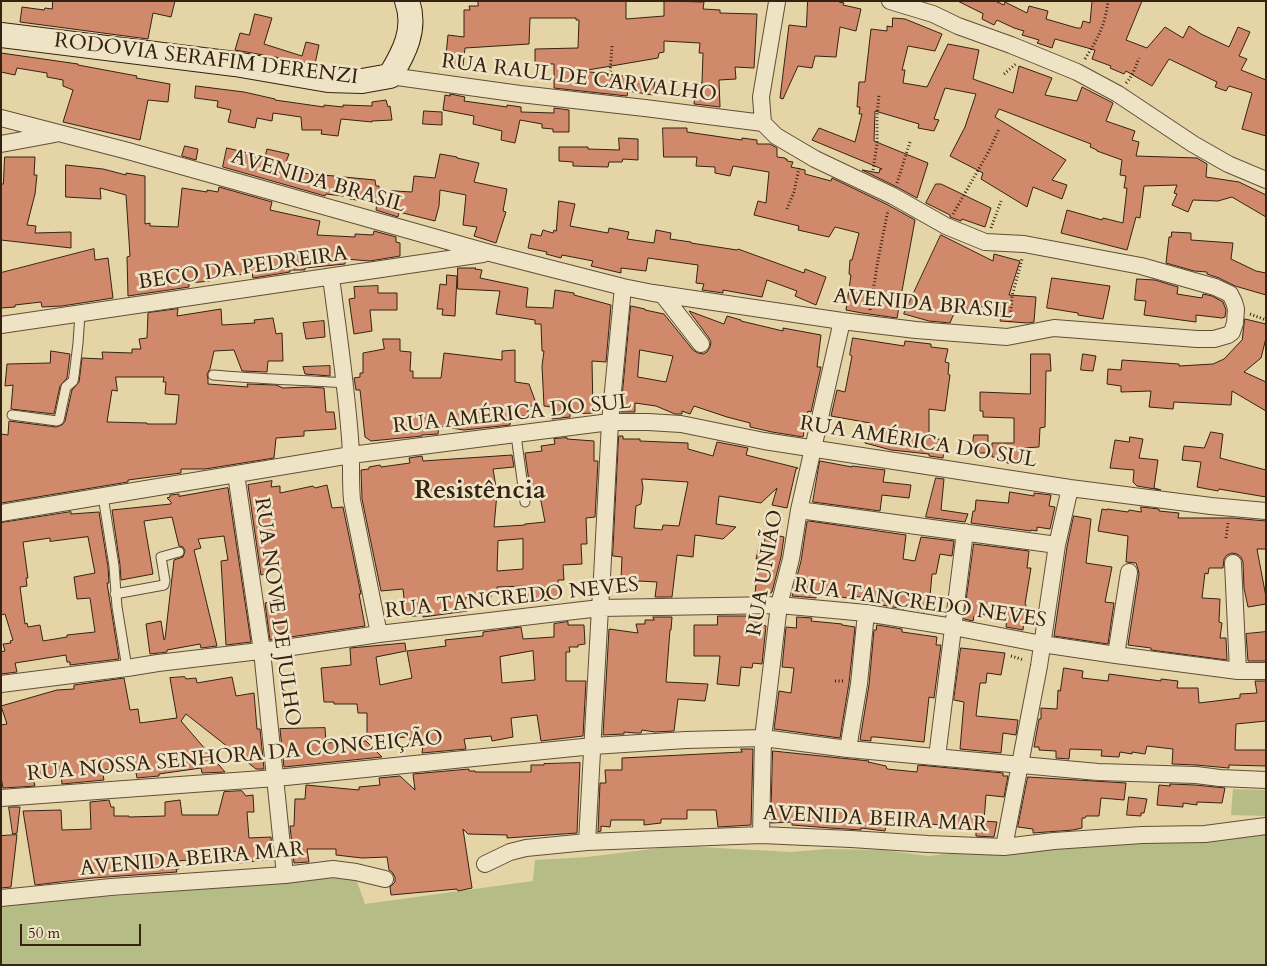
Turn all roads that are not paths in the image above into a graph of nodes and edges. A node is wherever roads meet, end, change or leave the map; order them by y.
1 (407, 1) edge
2 (890, 1) edge
3 (776, 2) edge
4 (1, 35) edge
5 (390, 76) junction
6 (1, 118) edge
7 (763, 123) junction
8 (60, 133) junction
9 (1, 144) edge
10 (1266, 180) edge
11 (490, 253) junction
12 (331, 277) junction
13 (622, 287) junction
14 (658, 294) junction
15 (80, 314) junction
16 (842, 321) junction
17 (1, 325) edge
18 (701, 344) dead end
19 (213, 375) dead end
20 (345, 383) junction
21 (12, 415) dead end
22 (610, 422) junction
23 (516, 435) junction
24 (812, 448) junction
25 (351, 454) junction
26 (236, 474) junction
27 (1070, 488) junction
28 (103, 496) junction
29 (525, 502) dead end
30 (799, 510) junction
31 (1266, 511) edge
32 (1, 513) edge
33 (965, 532) junction
34 (1057, 545) junction
35 (179, 552) dead end
36 (1233, 563) dead end
37 (1129, 572) dead end
38 (115, 594) junction
39 (779, 605) junction
40 (600, 608) junction
41 (866, 613) junction
42 (953, 627) junction
43 (379, 634) junction
44 (1042, 644) junction
45 (262, 651) junction
46 (1116, 655) junction
47 (127, 668) junction
48 (1238, 671) junction
49 (1266, 671) edge
50 (1, 684) edge
51 (763, 738) junction
52 (593, 746) junction
53 (848, 749) junction
54 (936, 757) junction
55 (1020, 765) junction
56 (276, 778) junction
57 (1266, 780) edge
58 (1, 798) edge
59 (1266, 826) edge
60 (761, 835) junction
61 (587, 842) junction
62 (1004, 847) junction
63 (485, 864) dead end
64 (285, 875) junction
65 (385, 879) dead end
66 (1, 898) edge

1 - 5 main road
2 - 10 street
3 - 7 street
4 - 5 main road, RODOVIA SERAFIM DERENZI
5 - 7 street, RUA RAUL DE CARVALHO
6 - 8 street, AVENIDA BRASIL
7 - 16 street, AVENIDA BRASIL
8 - 9 street
8 - 11 street, AVENIDA BRASIL
11 - 12 street, BECO DA PEDREIRA
11 - 13 street, AVENIDA BRASIL
12 - 15 street, BECO DA PEDREIRA
12 - 20 street
13 - 14 street, AVENIDA BRASIL
13 - 22 street
14 - 16 street, AVENIDA BRASIL
14 - 18 street
15 - 17 street, BECO DA PEDREIRA
15 - 21 lane
16 - 24 street, RUA UNIÃO
19 - 20 lane
20 - 25 street
22 - 23 street, RUA AMÉRICA DO SUL
22 - 24 street, RUA AMÉRICA DO SUL
22 - 40 street
23 - 25 street, RUA AMÉRICA DO SUL
23 - 29 lane
24 - 27 street, RUA AMÉRICA DO SUL
24 - 30 street, RUA UNIÃO
25 - 26 street, RUA AMÉRICA DO SUL
25 - 43 street
26 - 28 street, RUA AMÉRICA DO SUL
26 - 45 street, RUA NOVE DE JULHO
27 - 31 street, RUA AMÉRICA DO SUL
27 - 34 street
28 - 32 street, RUA AMÉRICA DO SUL
28 - 38 lane
30 - 33 street
30 - 39 street, RUA UNIÃO
33 - 34 street
33 - 42 street
34 - 44 street
35 - 38 lane
36 - 48 street
37 - 46 street
38 - 47 lane
39 - 40 street, RUA TANCREDO NEVES
39 - 41 street, RUA TANCREDO NEVES
39 - 51 street, RUA UNIÃO
40 - 43 street, RUA TANCREDO NEVES
40 - 52 street
41 - 42 street, RUA TANCREDO NEVES
41 - 53 street
42 - 44 street, RUA TANCREDO NEVES
42 - 54 street
43 - 45 street, RUA TANCREDO NEVES
44 - 46 street, RUA TANCREDO NEVES
44 - 55 street
45 - 47 street, RUA TANCREDO NEVES
45 - 56 street, RUA NOVE DE JULHO
46 - 48 street, RUA TANCREDO NEVES
47 - 50 street, RUA TANCREDO NEVES
48 - 49 street, RUA TANCREDO NEVES
51 - 52 street, RUA NOSSA SENHORA DA CONCEIÇÃO
51 - 53 street
51 - 60 street, RUA UNIÃO
52 - 56 street, RUA NOSSA SENHORA DA CONCEIÇÃO
52 - 61 street
53 - 54 street
54 - 55 street
55 - 57 street
55 - 62 street
56 - 58 street, RUA NOSSA SENHORA DA CONCEIÇÃO
56 - 64 street, RUA NOVE DE JULHO
59 - 62 street, AVENIDA BEIRA MAR
60 - 61 street, AVENIDA BEIRA MAR
60 - 62 street, AVENIDA BEIRA MAR
61 - 63 street, AVENIDA BEIRA MAR
64 - 65 street, AVENIDA BEIRA MAR
64 - 66 street, AVENIDA BEIRA MAR

